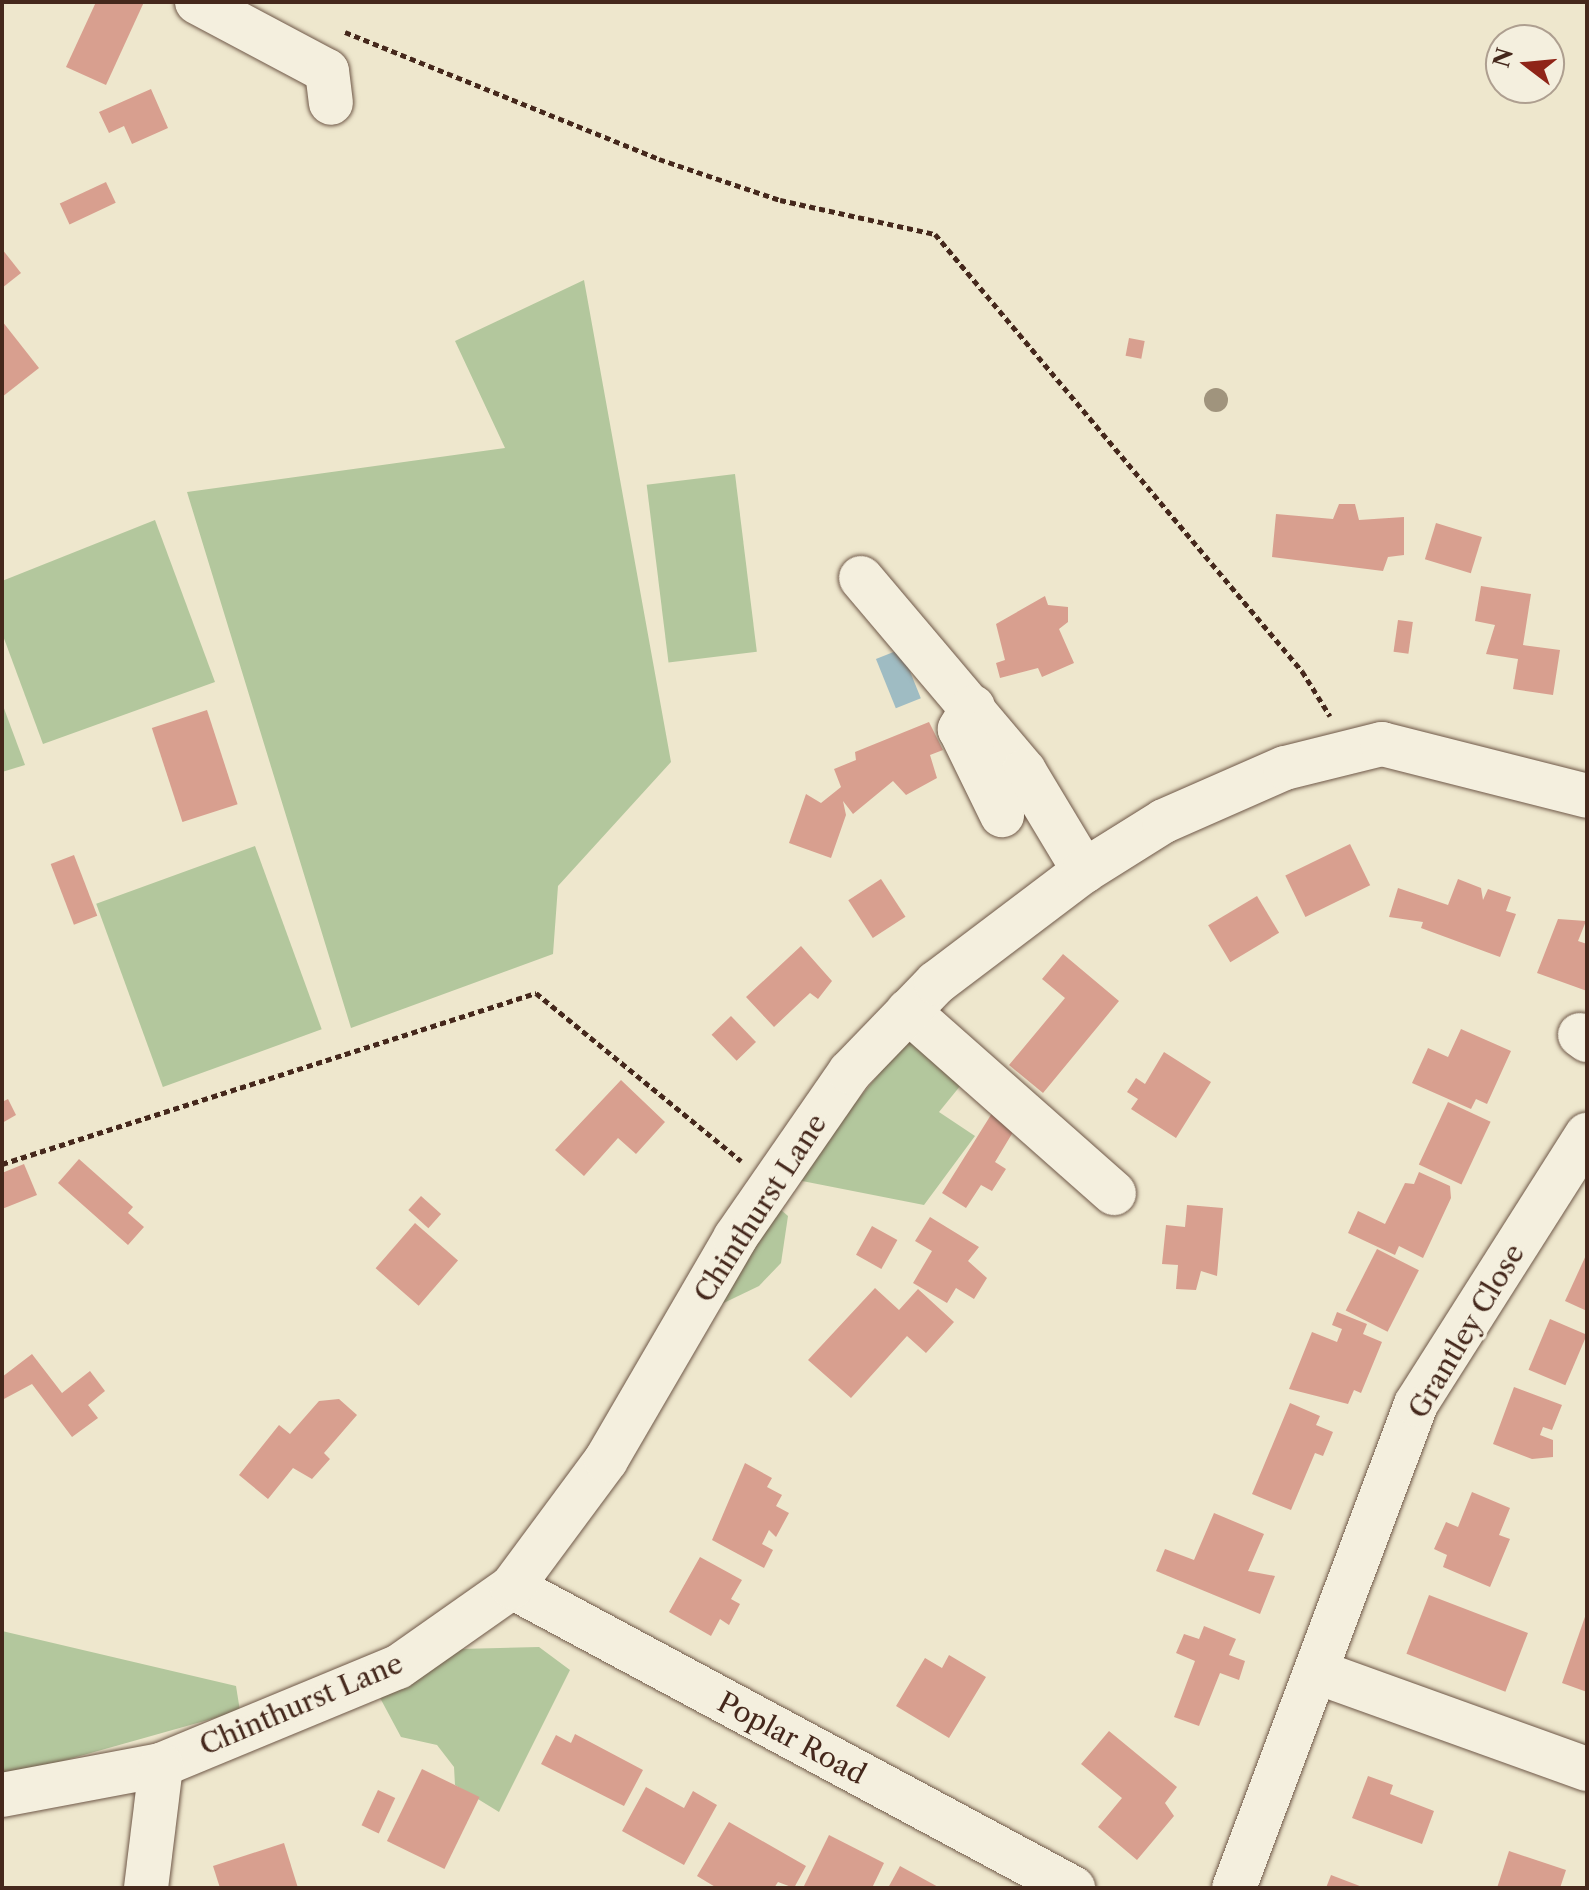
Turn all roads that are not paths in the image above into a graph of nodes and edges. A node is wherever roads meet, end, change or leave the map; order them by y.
1 (197, 2) edge
2 (331, 103) dead end
3 (861, 578) dead end
4 (973, 707) junction
5 (1587, 796) edge
6 (1002, 815) dead end
7 (1084, 871) junction
8 (908, 1011) junction
9 (1587, 1135) edge
10 (1114, 1193) dead end
11 (512, 1587) junction
12 (1317, 1672) junction
13 (161, 1765) junction
14 (1587, 1769) edge
15 (2, 1795) edge
16 (146, 1888) edge
17 (1073, 1888) edge
18 (1234, 1888) edge

1 - 2 street
3 - 4 street
4 - 6 street
4 - 7 street
5 - 7 street, Chinthurst Lane
7 - 8 street, Chinthurst Lane
8 - 10 street
8 - 11 street, Chinthurst Lane
9 - 12 street, Grantley Close
11 - 13 street, Chinthurst Lane
11 - 17 street, Poplar Road
12 - 14 street
12 - 18 street, Grantley Close
13 - 15 street, Chinthurst Lane
13 - 16 street

